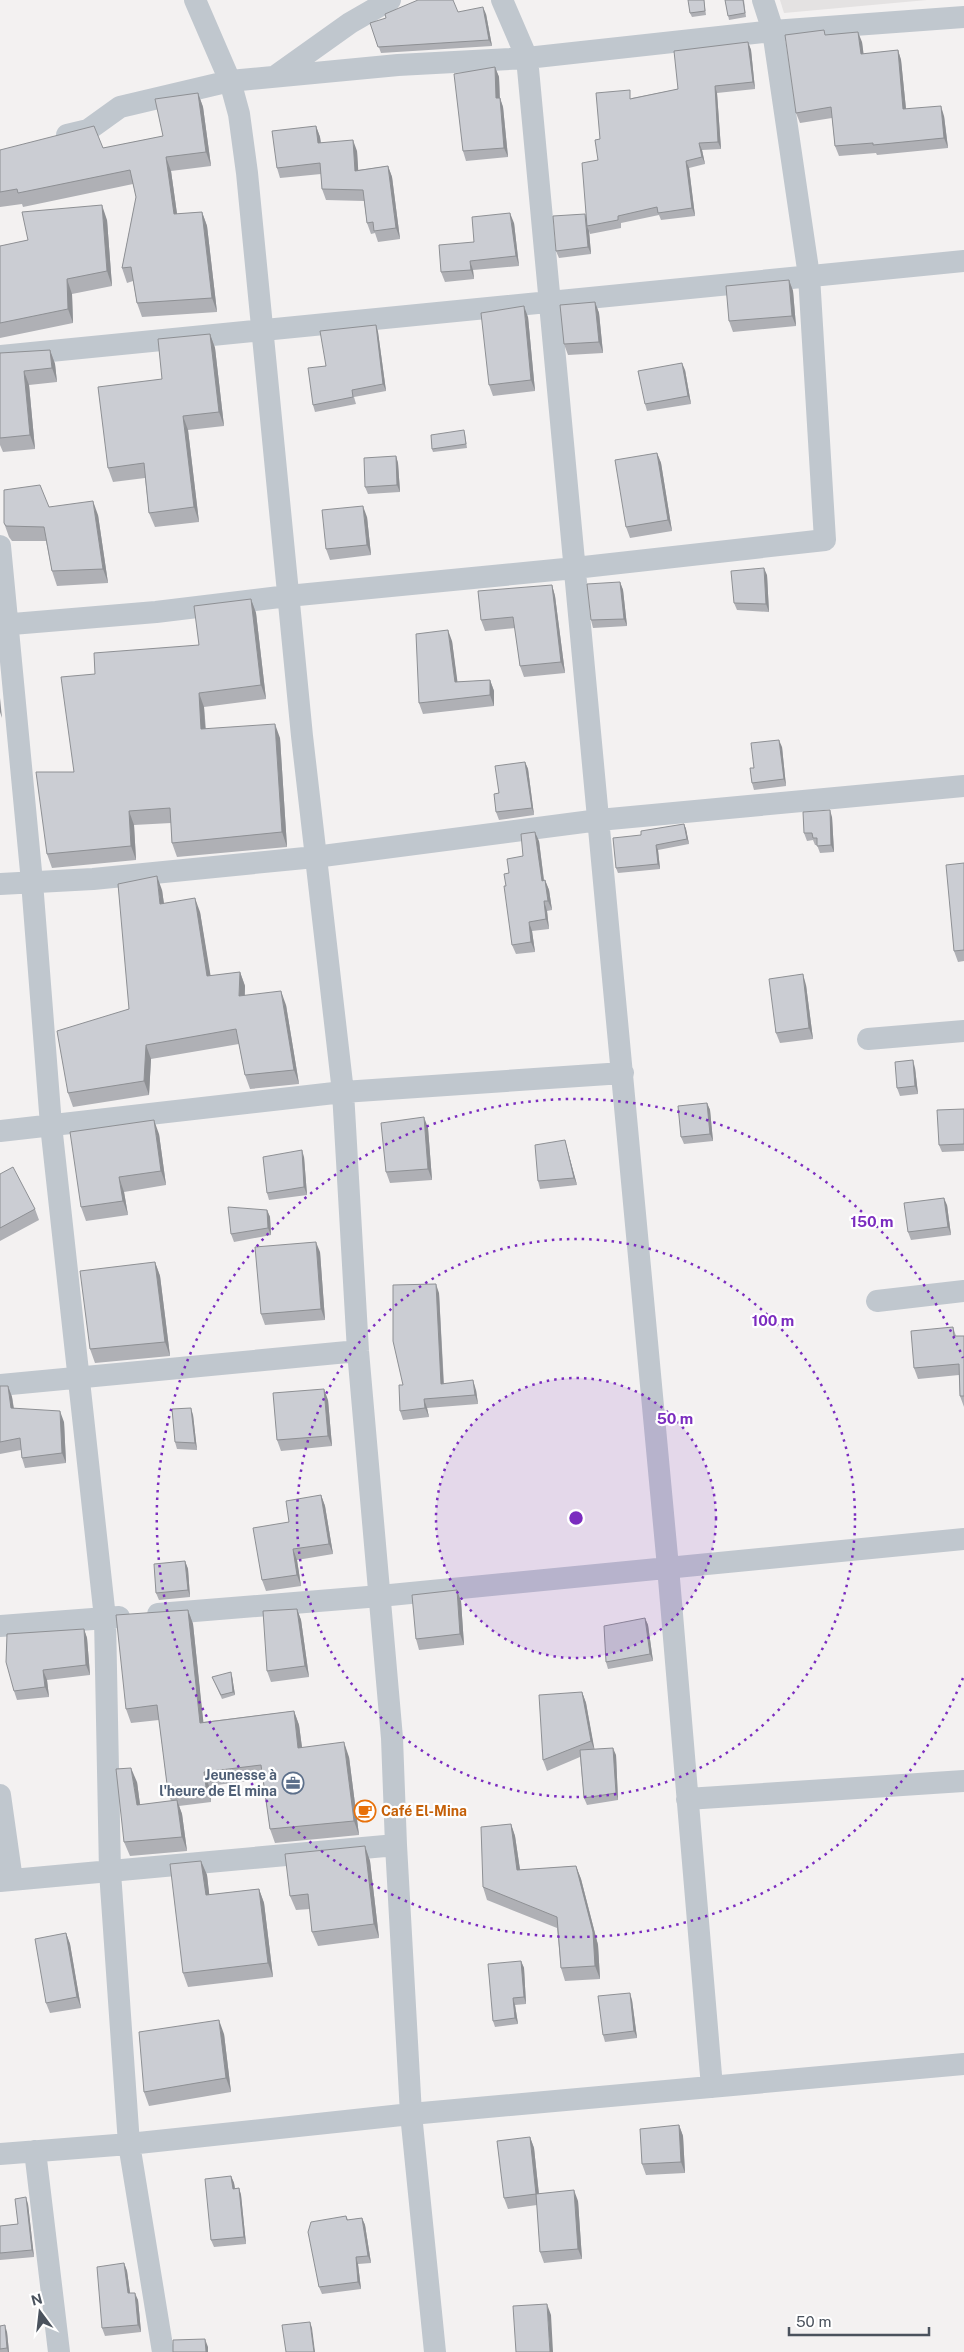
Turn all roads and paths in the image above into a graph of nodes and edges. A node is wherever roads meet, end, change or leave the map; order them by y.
1 (194, 0) edge
2 (390, 0) edge
3 (502, 0) edge
4 (763, 0) edge
5 (964, 17) edge
6 (773, 31) junction
7 (527, 58) junction
8 (276, 75) junction
9 (230, 81) junction
10 (44, 141) edge
11 (964, 261) edge
12 (809, 276) junction
13 (550, 302) junction
14 (264, 331) junction
15 (0, 356) edge
16 (0, 546) edge
17 (576, 568) junction
18 (288, 596) junction
19 (4, 624) edge
20 (964, 786) edge
21 (599, 820) junction
22 (315, 856) junction
23 (32, 882) junction
24 (0, 884) edge
25 (964, 1031) edge
26 (868, 1039) dead end
27 (623, 1073) junction
28 (343, 1092) junction
29 (51, 1125) junction
30 (0, 1131) edge
31 (964, 1291) edge
32 (877, 1301) dead end
33 (358, 1351) junction
34 (80, 1377) junction
35 (0, 1385) edge
36 (964, 1539) edge
37 (668, 1567) junction
38 (380, 1596) junction
39 (105, 1618) junction
40 (0, 1626) edge
41 (964, 1781) edge
42 (0, 1795) edge
43 (688, 1799) junction
44 (396, 1845) junction
45 (110, 1872) junction
46 (6, 1880) edge
47 (964, 2064) edge
48 (712, 2087) junction
49 (411, 2114) junction
50 (129, 2144) junction
51 (35, 2151) junction
52 (0, 2154) edge
53 (58, 2352) edge
54 (163, 2352) edge
55 (436, 2352) edge

1 - 9 street
2 - 8 street
3 - 7 street
4 - 6 street
5 - 6 street
6 - 7 street
6 - 12 street
7 - 8 street
7 - 13 street
8 - 9 street
9 - 10 street
9 - 14 street
11 - 12 street
12 - 13 street
12 - 17 street
13 - 14 street
13 - 17 street
14 - 15 street
14 - 18 street
16 - 19 street
17 - 18 street
17 - 21 street
18 - 19 street
18 - 22 street
19 - 23 street
20 - 21 street
21 - 22 street
21 - 27 street
22 - 23 street
22 - 28 street
23 - 24 street
23 - 29 street
25 - 26 street
27 - 28 street
27 - 37 street
28 - 29 street
28 - 33 street
29 - 30 street
29 - 34 street
31 - 32 street
33 - 34 street
33 - 38 street
34 - 35 street
34 - 39 street
36 - 37 street
37 - 38 street
37 - 43 street
38 - 39 street
38 - 44 street
39 - 40 street
39 - 45 street
41 - 43 street
42 - 46 street
43 - 48 street
44 - 45 street
44 - 49 street
45 - 46 street
45 - 50 street
47 - 48 street
48 - 49 street
49 - 50 street
49 - 55 street
50 - 51 street
50 - 54 street
51 - 52 street
51 - 53 street

